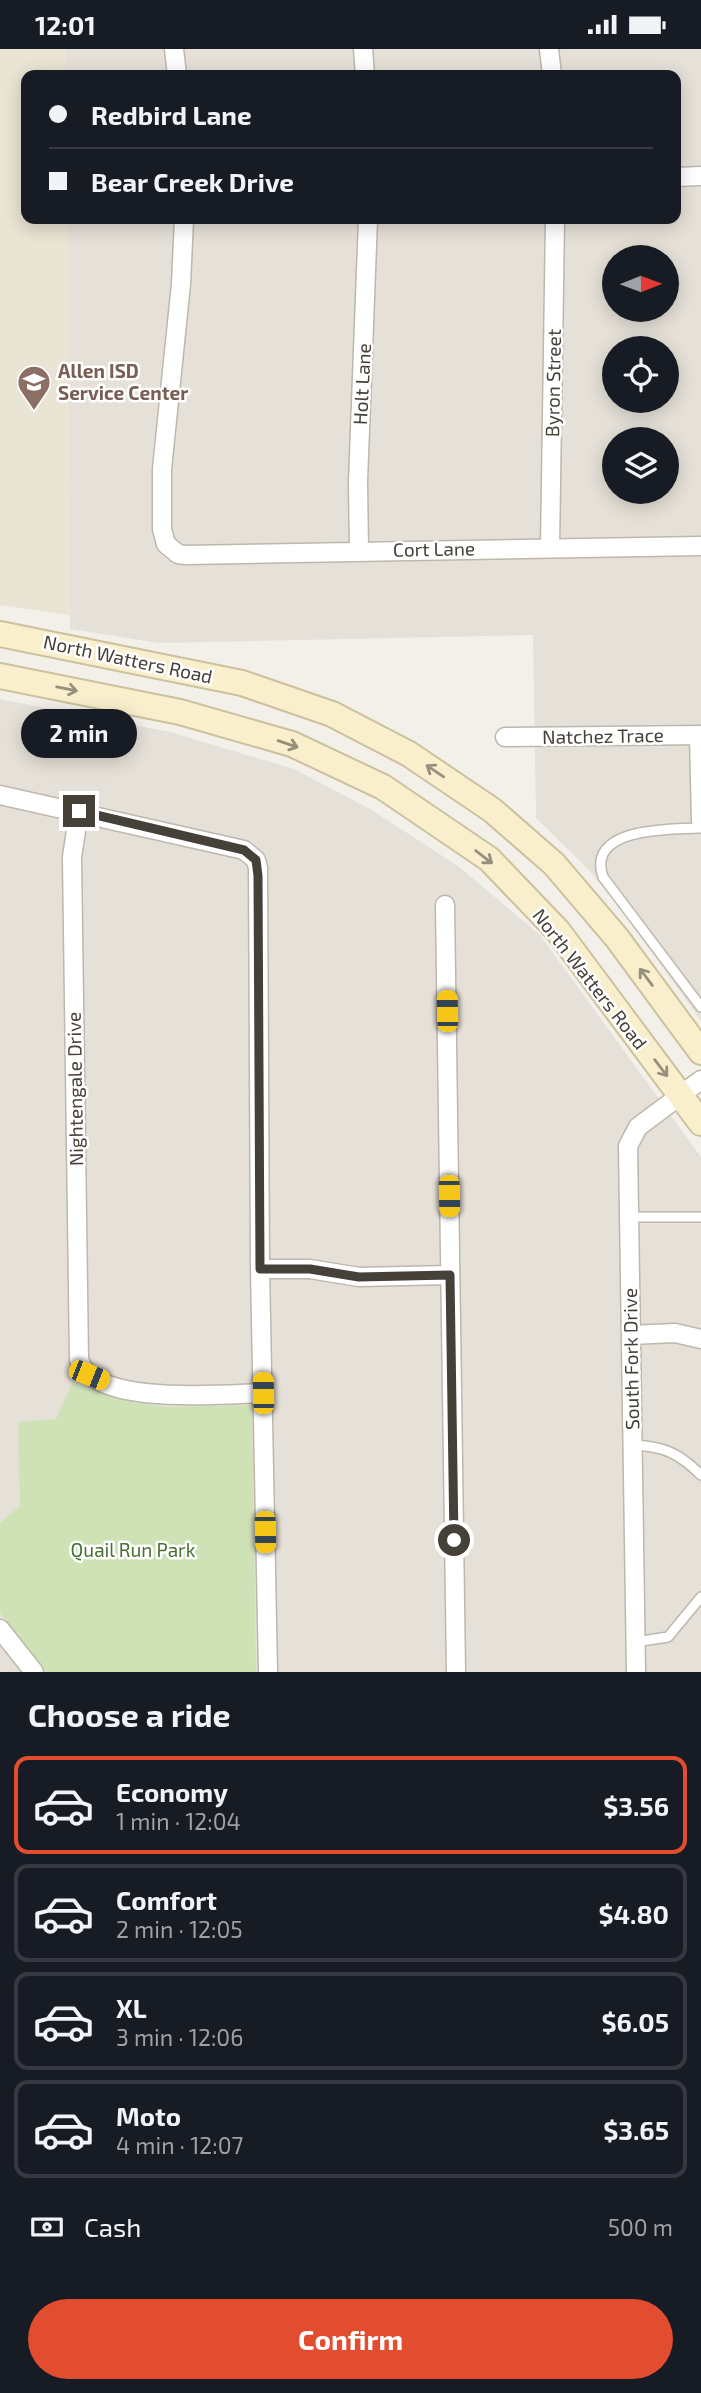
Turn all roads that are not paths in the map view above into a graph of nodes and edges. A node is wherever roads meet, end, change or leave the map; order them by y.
1 (174, 49) edge
2 (363, 49) edge
3 (549, 49) edge
4 (176, 70) edge
5 (365, 70) edge
6 (551, 70) edge
7 (701, 176) edge
8 (681, 177) edge
9 (184, 224) edge
10 (368, 224) edge
11 (555, 224) edge
12 (701, 546) edge
13 (550, 548) junction
14 (359, 550) junction
15 (0, 634) edge
16 (0, 676) edge
17 (700, 735) edge
18 (505, 737) dead end
19 (0, 795) edge
20 (79, 811) junction
21 (701, 821) edge
22 (701, 828) edge
23 (445, 905) dead end
24 (701, 1007) edge
25 (701, 1052) edge
26 (701, 1080) edge
27 (682, 1096) junction
28 (701, 1123) edge
29 (628, 1217) junction
30 (701, 1217) edge
31 (260, 1269) junction
32 (450, 1275) junction
33 (631, 1335) junction
34 (701, 1339) edge
35 (263, 1393) junction
36 (632, 1445) junction
37 (701, 1475) edge
38 (701, 1597) edge
39 (0, 1629) edge
40 (635, 1642) junction
41 (34, 1672) edge
42 (268, 1672) edge
43 (456, 1672) edge
44 (636, 1672) edge

1 - 4 street
2 - 5 street
3 - 6 street
7 - 8 street
9 - 14 street, Cort Lane
10 - 14 street, Holt Lane
11 - 13 street, Byron Street
12 - 13 street, Cort Lane
13 - 14 street, Cort Lane
25 -> 15 main road, North Watters Road
16 -> 27 main road, North Watters Road
17 - 18 street, Natchez Trace
17 - 21 street
19 - 20 street
20 - 31 street
20 - 35 street, Nightengale Drive
22 - 24 lane
23 - 32 street
26 - 27 street, South Fork Drive
27 - 28 main road, North Watters Road
27 - 29 street, South Fork Drive
29 - 30 lane
29 - 33 street, South Fork Drive
31 - 32 street
31 - 35 street
32 - 43 street
33 - 34 street
33 - 36 street, South Fork Drive
35 - 42 street
36 - 37 lane
36 - 40 street, South Fork Drive
38 - 40 lane
39 - 41 street
40 - 44 street, South Fork Drive

